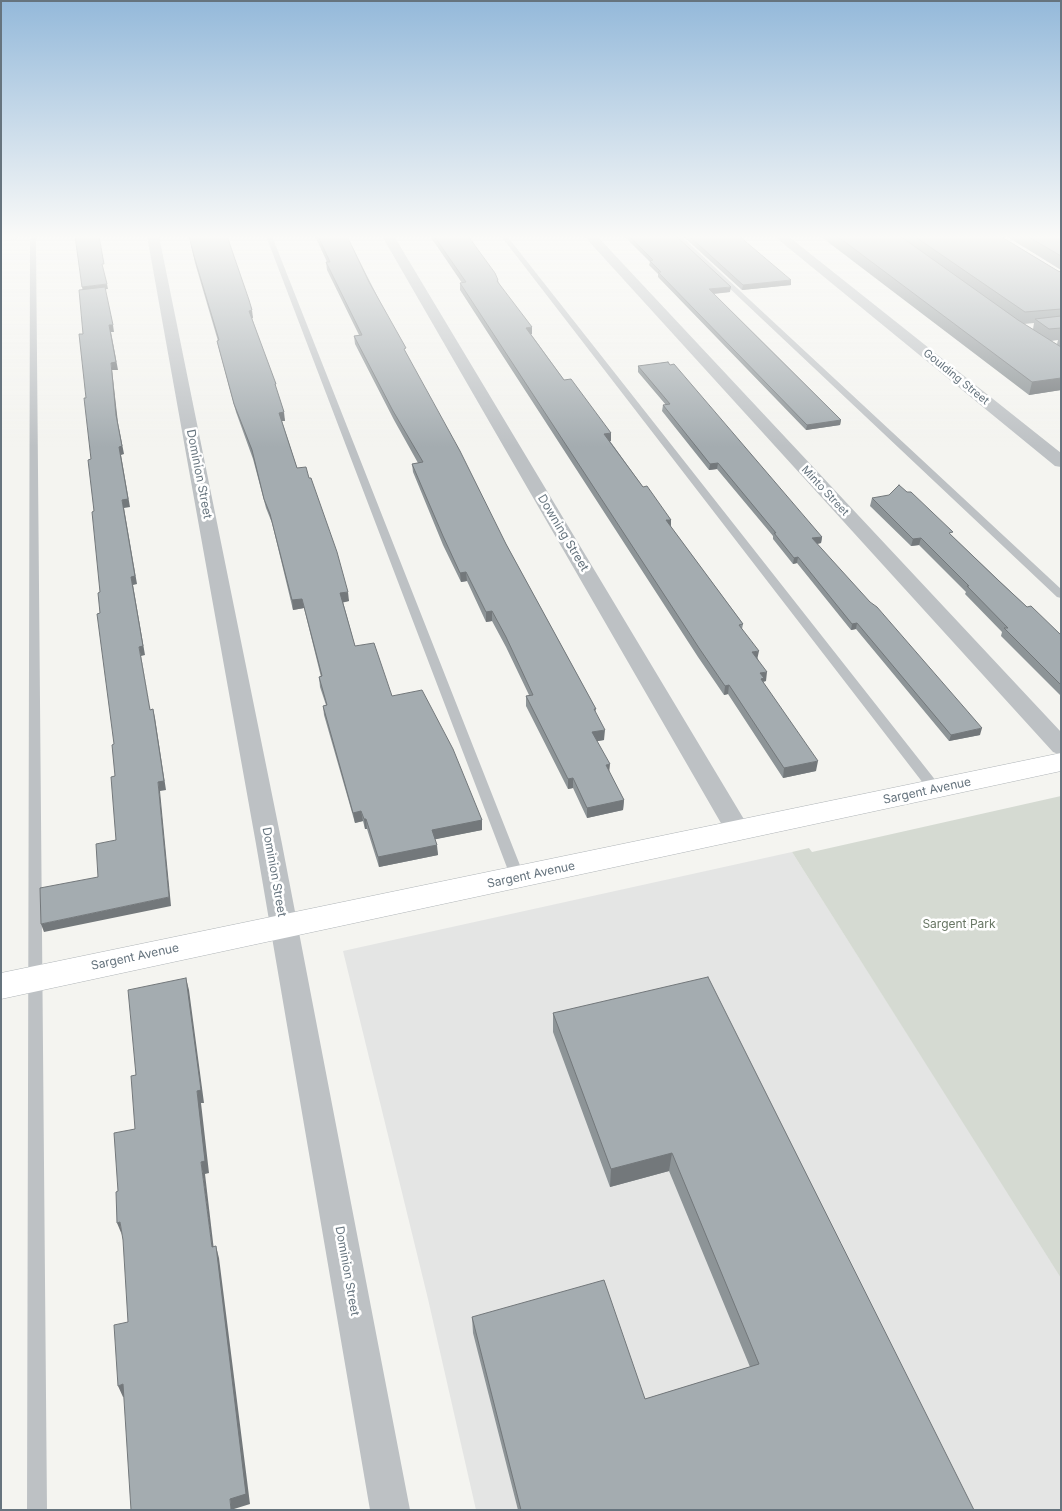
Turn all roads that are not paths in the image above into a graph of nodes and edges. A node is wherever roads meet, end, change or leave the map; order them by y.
1 (33, 307) edge
2 (166, 307) edge
3 (296, 307) edge
4 (429, 307) edge
5 (559, 307) edge
6 (655, 307) edge
7 (752, 307) edge
8 (868, 307) edge
9 (1061, 462) edge
10 (1061, 595) edge
11 (1061, 747) edge
12 (1061, 762) edge
13 (935, 789) junction
14 (738, 831) junction
15 (518, 878) junction
16 (284, 925) junction
17 (36, 978) junction
18 (1, 986) edge
19 (38, 1510) edge
20 (390, 1510) edge

1 - 17 lane
2 - 16 street, Dominion Street
3 - 15 lane
4 - 14 street, Downing Street
5 - 13 lane
6 - 11 street, Minto Street
7 - 10 lane
8 - 9 street, Goulding Street
12 - 13 main road, Sargent Avenue
13 - 14 main road, Sargent Avenue
14 - 15 main road, Sargent Avenue
15 - 16 main road, Sargent Avenue
16 - 17 main road, Sargent Avenue
16 - 20 street, Dominion Street
17 - 18 main road, Sargent Avenue
17 - 19 lane

